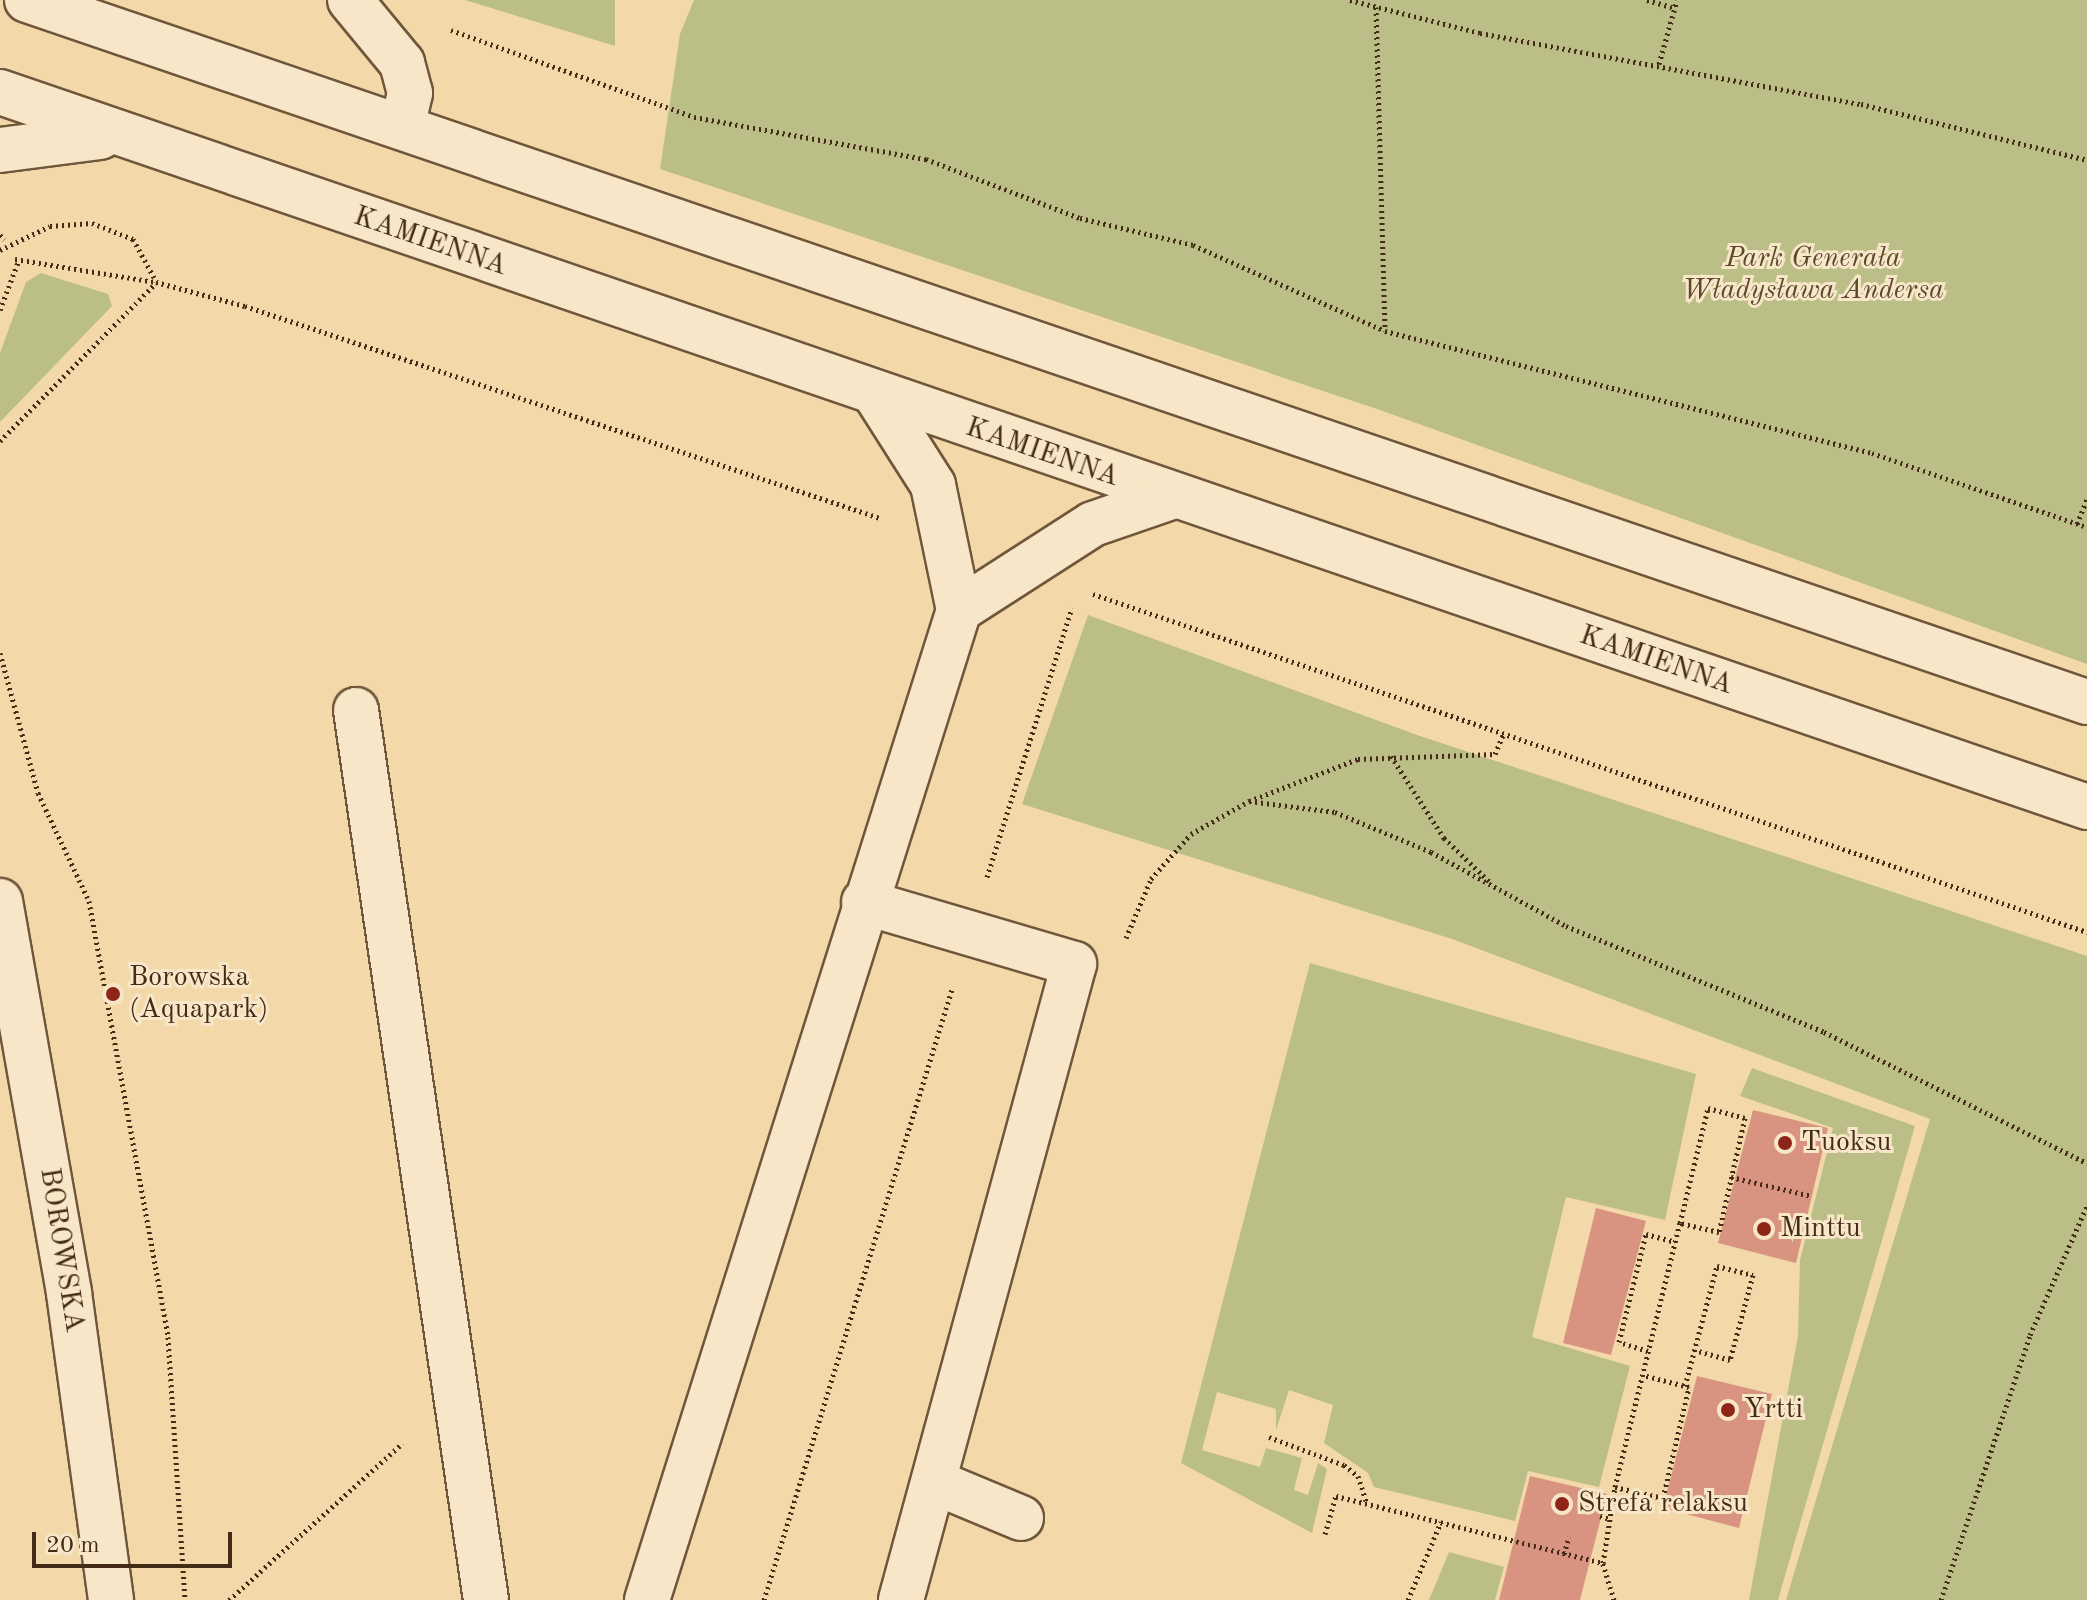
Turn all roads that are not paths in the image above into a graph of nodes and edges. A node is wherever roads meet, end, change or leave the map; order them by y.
1 (27, 0) edge
2 (350, 0) edge
3 (0, 92) edge
4 (402, 127) junction
5 (119, 137) junction
6 (0, 150) edge
7 (877, 397) junction
8 (1171, 497) junction
9 (959, 610) junction
10 (2087, 702) edge
11 (356, 710) dead end
12 (2087, 807) edge
13 (0, 901) edge
14 (864, 902) junction
15 (937, 1483) junction
16 (1021, 1518) dead end
17 (111, 1600) edge
18 (486, 1600) edge
19 (647, 1600) edge
20 (901, 1600) edge

1 - 4 street
2 - 4 street
3 - 5 street, KAMIENNA
4 - 10 street
5 - 6 street
5 - 7 street, KAMIENNA
7 - 8 street, KAMIENNA
7 - 9 street
8 - 9 street
8 - 12 street, KAMIENNA
9 - 14 street
11 - 18 street
13 - 17 street, BOROWSKA
14 - 15 street
14 - 19 street
15 - 16 street
15 - 20 street

